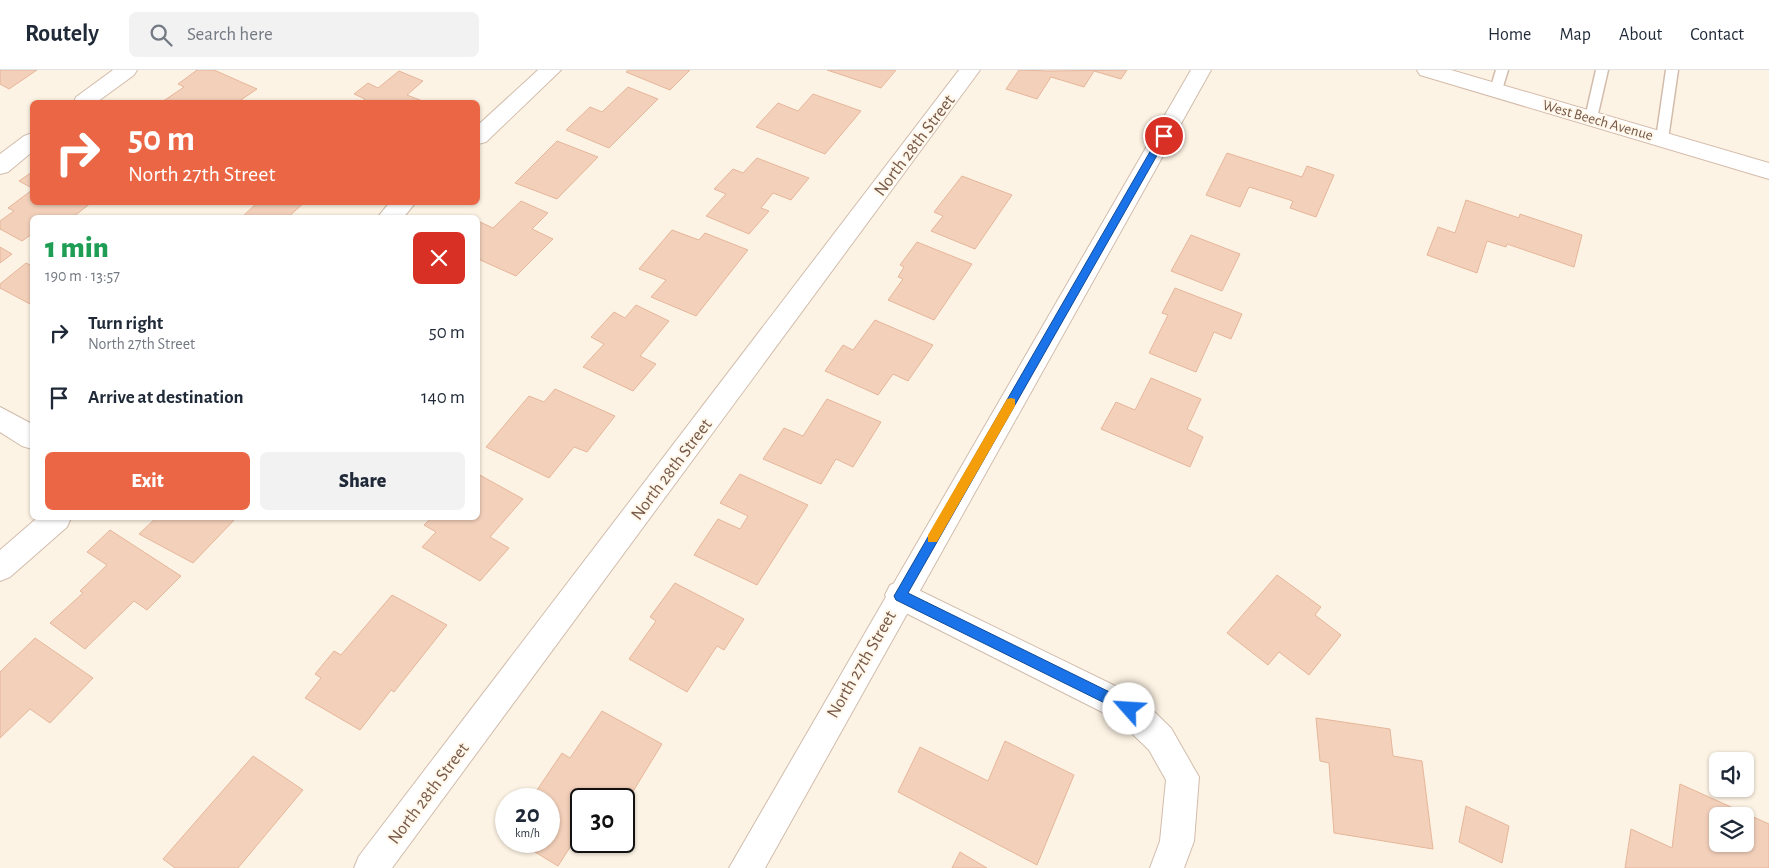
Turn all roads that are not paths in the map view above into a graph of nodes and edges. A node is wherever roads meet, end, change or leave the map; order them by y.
1 (127, 70) edge
2 (551, 70) edge
3 (970, 70) edge
4 (1201, 70) edge
5 (1427, 70) edge
6 (1602, 70) edge
7 (1672, 70) edge
8 (1499, 80) edge
9 (87, 100) edge
10 (1592, 118) junction
11 (480, 135) edge
12 (1662, 139) junction
13 (30, 143) edge
14 (0, 166) edge
15 (1769, 172) edge
16 (402, 205) edge
17 (391, 215) edge
18 (0, 418) edge
19 (30, 437) edge
20 (54, 520) edge
21 (0, 568) edge
22 (900, 596) junction
23 (371, 868) edge
24 (746, 868) edge
25 (1167, 868) edge

1 - 9 street
2 - 11 street
3 - 23 street, North 28th Street
4 - 22 street, North 27th Street
5 - 8 street, West Beech Avenue
6 - 10 lane
7 - 12 lane
8 - 10 street, West Beech Avenue
10 - 12 street, West Beech Avenue
12 - 15 street, West Beech Avenue
13 - 14 street
16 - 17 street
18 - 19 street
20 - 21 street
22 - 24 street, North 27th Street
22 - 25 street

